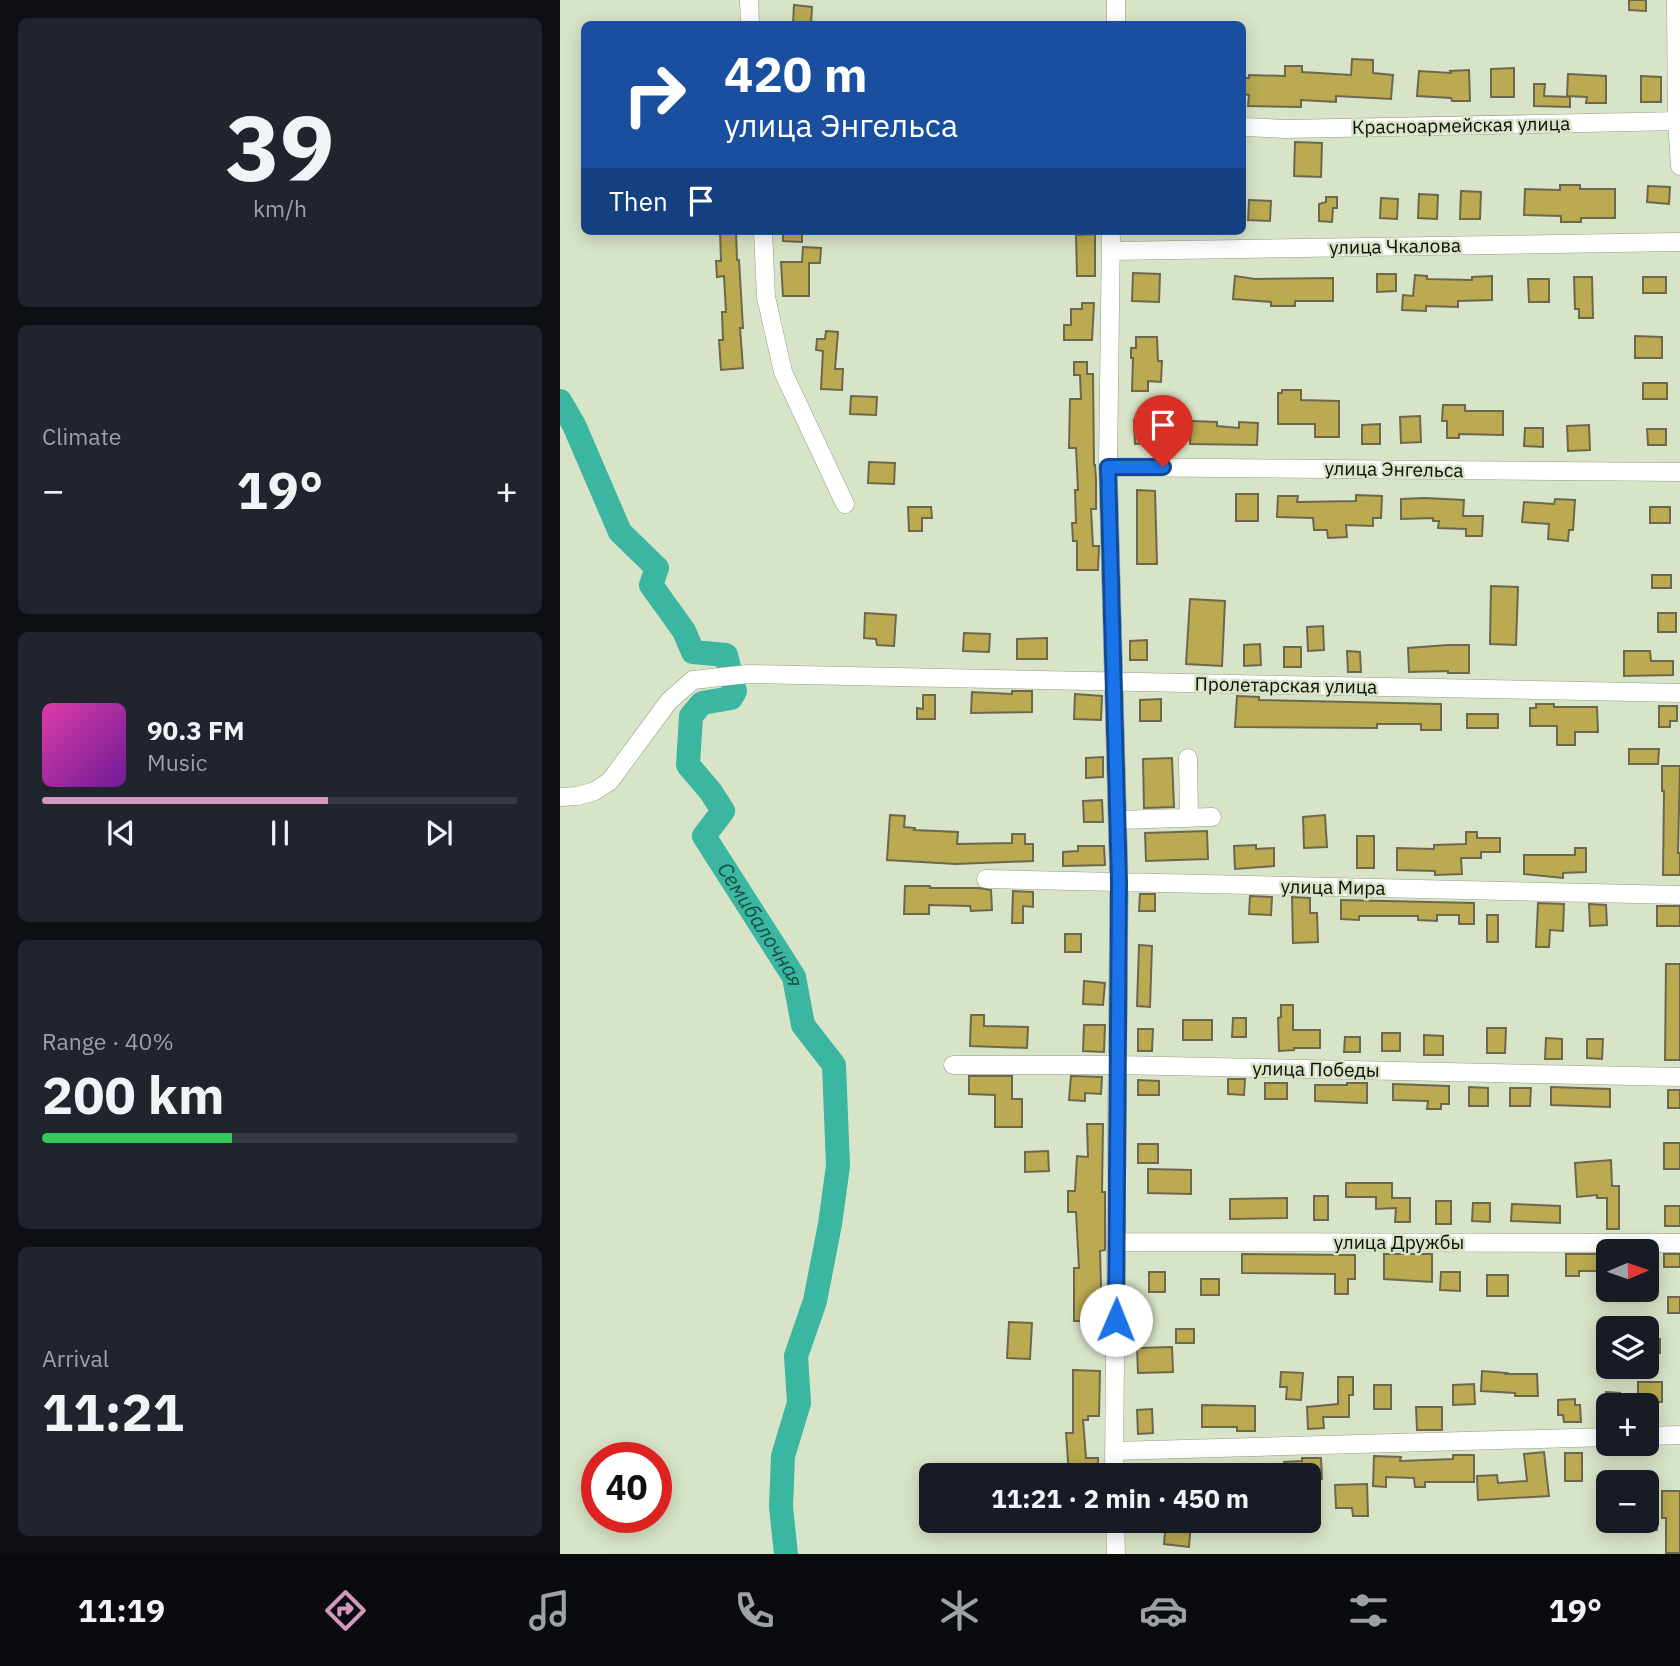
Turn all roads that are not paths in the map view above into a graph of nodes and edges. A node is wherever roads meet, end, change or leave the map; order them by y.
1 (749, 0) edge
2 (1116, 0) edge
3 (1676, 0) edge
4 (750, 21) edge
5 (1116, 21) edge
6 (1678, 121) edge
7 (1246, 127) edge
8 (1680, 166) edge
9 (762, 235) edge
10 (1111, 235) edge
11 (1680, 242) edge
12 (1111, 251) junction
13 (1108, 467) junction
14 (1680, 472) edge
15 (845, 504) dead end
16 (1112, 682) junction
17 (1680, 693) edge
18 (1188, 758) dead end
19 (560, 797) edge
20 (1212, 817) dead end
21 (1189, 818) junction
22 (1117, 820) junction
23 (986, 879) dead end
24 (1119, 882) junction
25 (1680, 895) edge
26 (953, 1065) dead end
27 (1117, 1065) junction
28 (1680, 1077) edge
29 (1118, 1242) junction
30 (1680, 1243) edge
31 (1680, 1435) edge
32 (1659, 1436) edge
33 (1596, 1437) edge
34 (1114, 1451) junction
35 (1114, 1463) edge
36 (1115, 1533) edge
37 (1116, 1554) edge

1 - 4 street
2 - 5 street
3 - 6 street
6 - 7 street, Красноармейская улица
6 - 8 street
9 - 15 street
10 - 12 street
11 - 12 street, улица Чкалова
12 - 13 street
13 - 14 street, улица Энгельса
13 - 16 street
16 - 17 street, Пролетарская улица
16 - 19 street, Пролетарская улица
16 - 22 street
18 - 21 street
20 - 21 street
21 - 22 street
22 - 24 street
23 - 24 street, улица Мира
24 - 25 street, улица Мира
24 - 27 street
26 - 27 street, улица Победы
27 - 28 street, улица Победы
27 - 29 street
29 - 30 street, улица Дружбы
29 - 34 street
31 - 32 street
33 - 34 street
34 - 35 street
36 - 37 street

